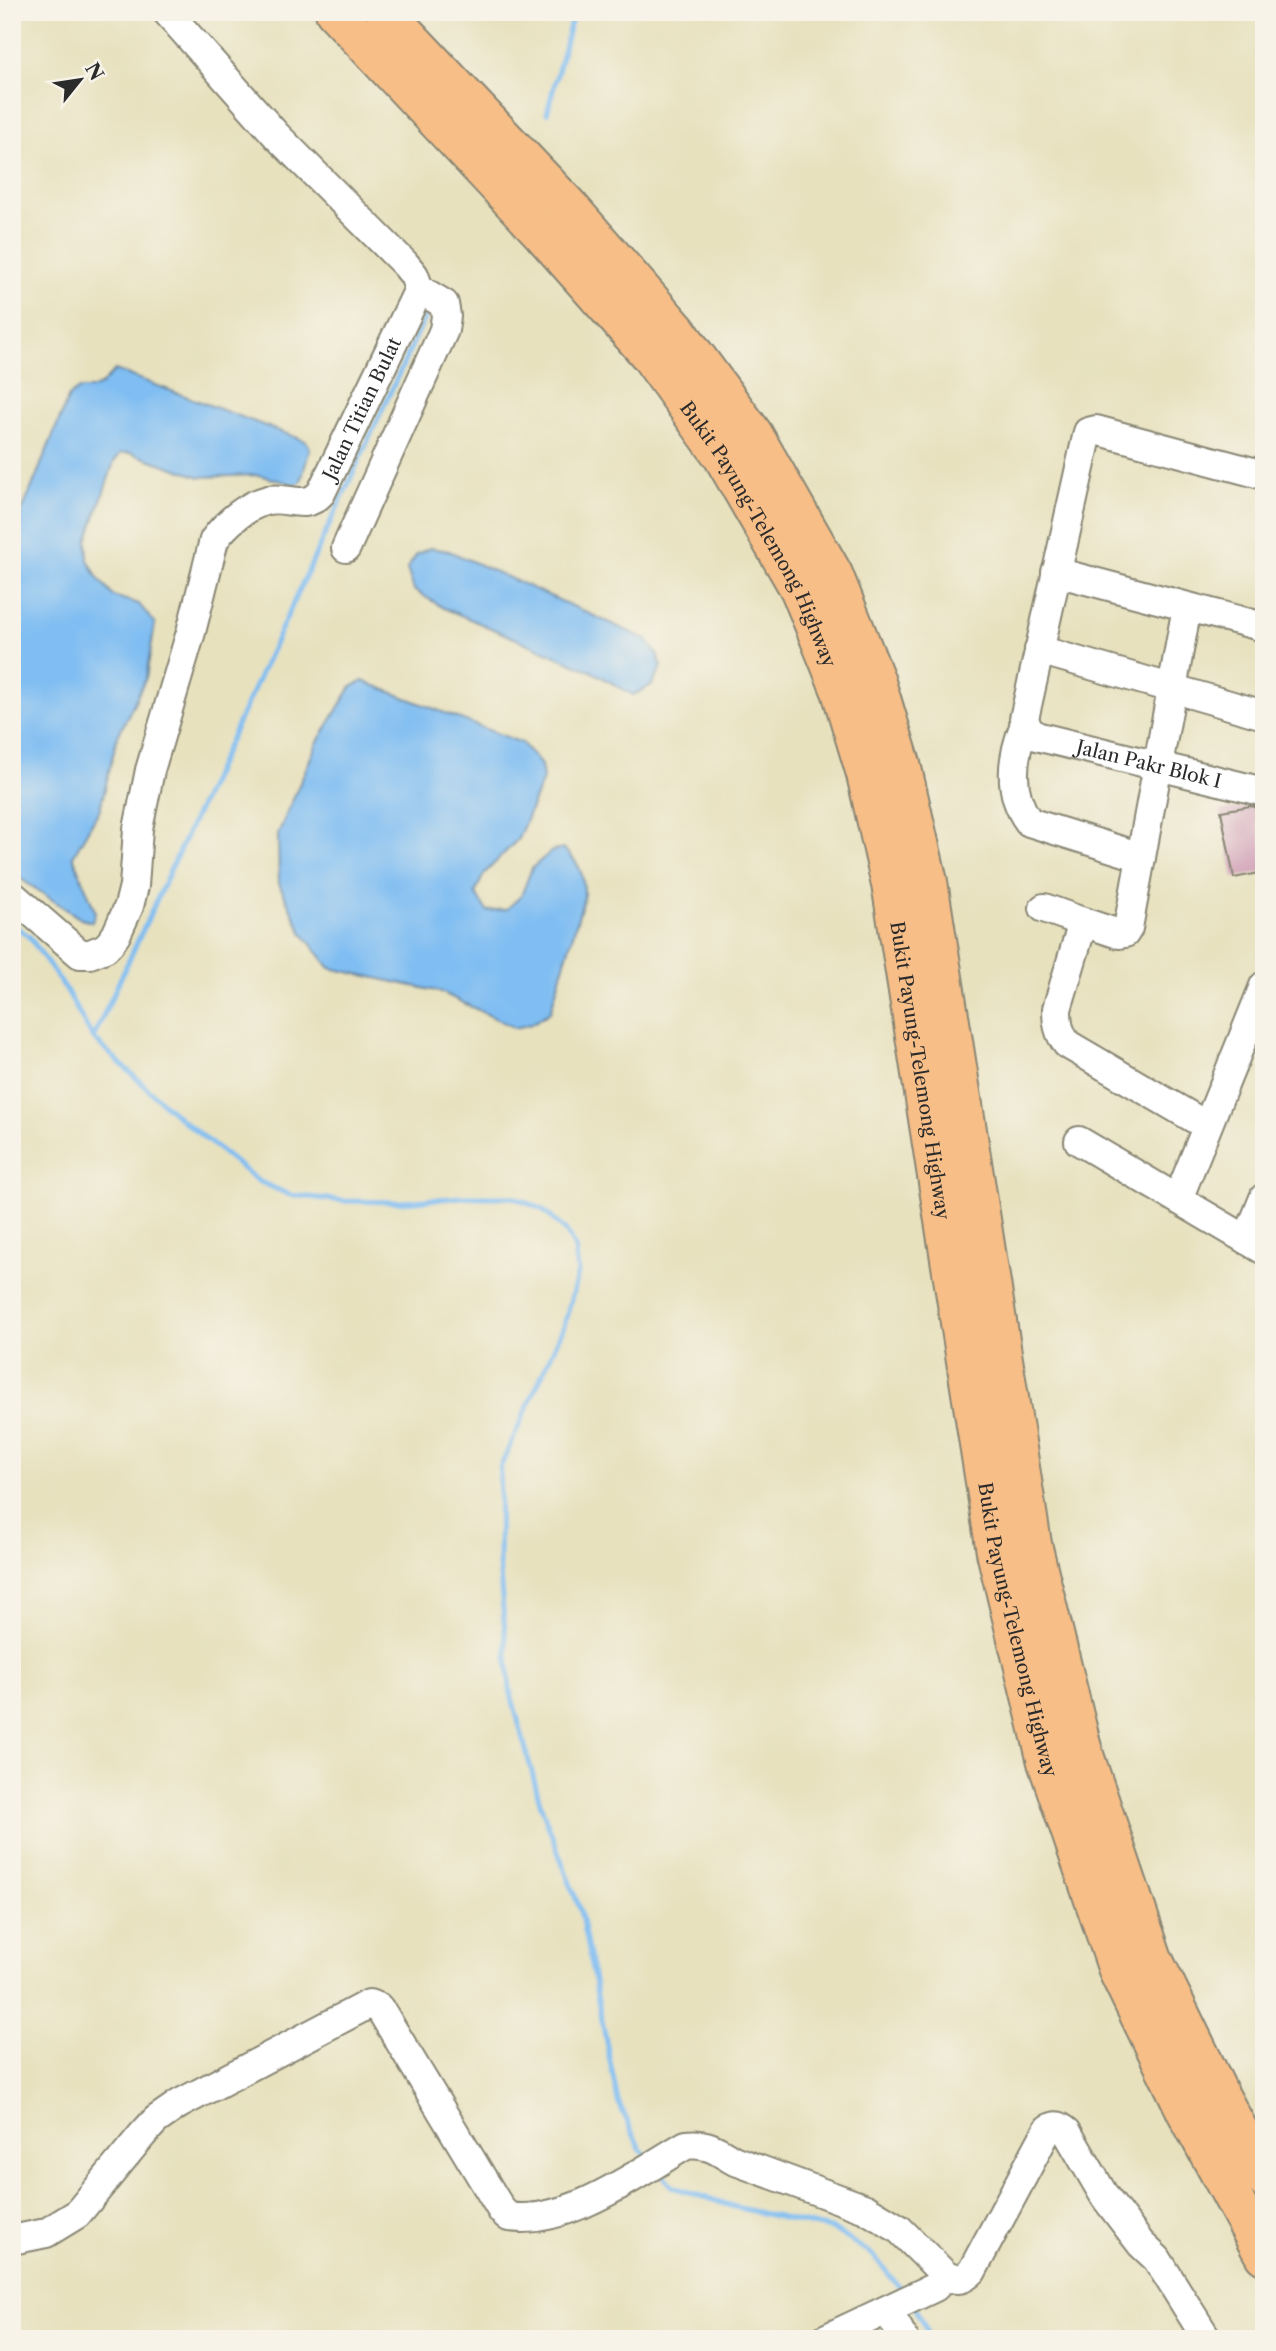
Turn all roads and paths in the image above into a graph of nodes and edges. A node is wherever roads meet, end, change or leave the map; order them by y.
1 (167, 12) edge
2 (335, 12) edge
3 (385, 12) edge
4 (419, 289) junction
5 (1264, 475) edge
6 (346, 548) dead end
7 (1056, 572) junction
8 (1187, 607) junction
9 (1264, 627) edge
10 (1039, 650) junction
11 (1172, 688) junction
12 (1264, 715) edge
13 (1031, 730) junction
14 (1158, 766) junction
15 (1264, 792) edge
16 (1141, 857) junction
17 (12, 895) edge
18 (1044, 908) dead end
19 (1083, 922) junction
20 (1264, 986) edge
21 (1258, 1014) edge
22 (1207, 1126) junction
23 (1079, 1141) dead end
24 (1264, 1198) edge
25 (1178, 1199) junction
26 (1255, 1245) edge
27 (1264, 2178) edge
28 (12, 2239) edge
29 (1264, 2255) edge
30 (941, 2282) junction
31 (891, 2309) junction
32 (825, 2339) edge
33 (904, 2339) edge
34 (1207, 2339) edge

1 - 4 street
2 - 29 highway, Bukit Payung-Telemong Highway
3 - 27 highway, Bukit Payung-Telemong Highway
4 - 6 street
4 - 17 street, Jalan Titian Bulat
5 - 7 street
7 - 8 street
7 - 10 street
8 - 9 street
8 - 11 street
10 - 11 street
10 - 13 street
11 - 12 street
11 - 14 street
13 - 14 street, Jalan Pakr Blok I
13 - 16 street
14 - 15 street, Jalan Pakr Blok I
14 - 16 street
16 - 19 street
18 - 19 street
19 - 22 street
20 - 21 street
21 - 22 street
22 - 25 street
23 - 25 street
24 - 26 street
25 - 26 street
28 - 30 street
30 - 31 street
30 - 34 street
31 - 32 street
31 - 33 street

